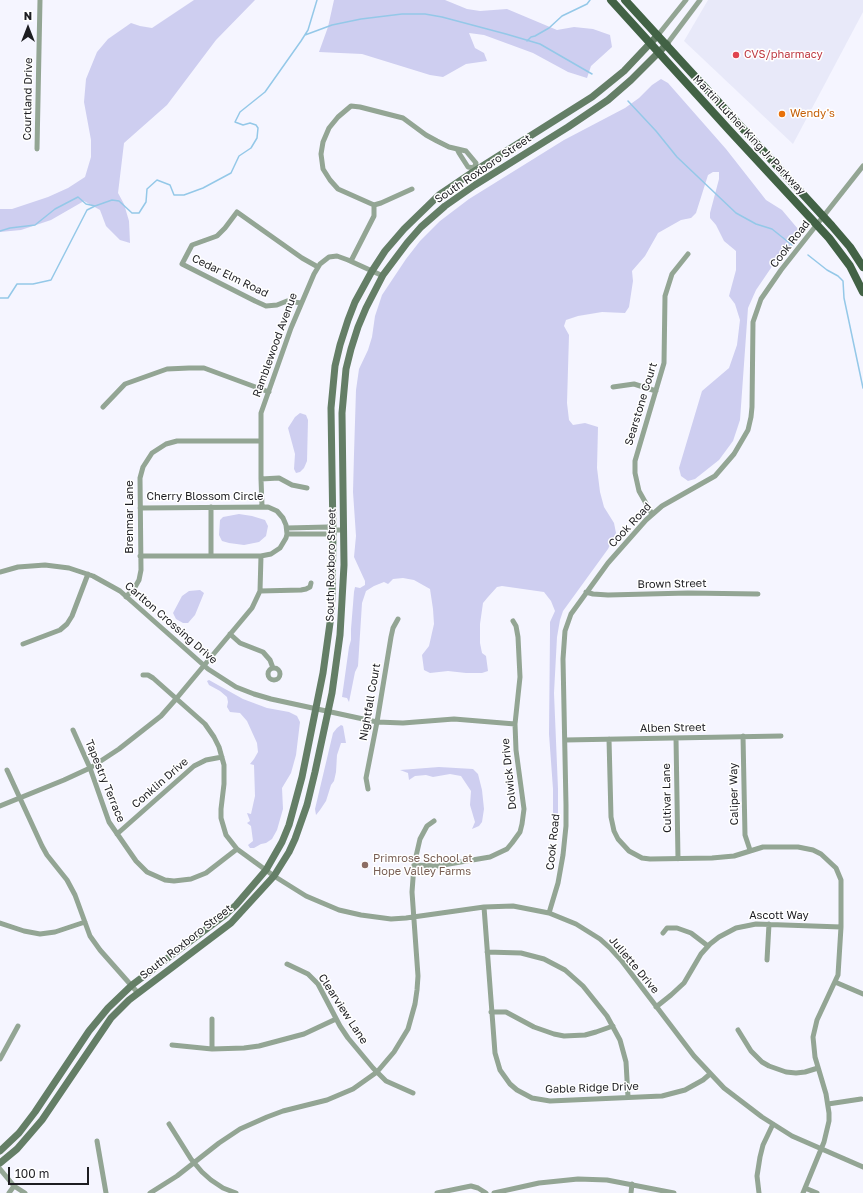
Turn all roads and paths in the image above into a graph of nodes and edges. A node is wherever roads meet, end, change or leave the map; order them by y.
1 (40, 0) edge
2 (611, 0) edge
3 (625, 0) edge
4 (686, 0) edge
5 (700, 0) edge
6 (658, 36) junction
7 (651, 43) junction
8 (667, 44) junction
9 (659, 53) junction
10 (37, 149) dead end
11 (457, 149) junction
12 (863, 166) edge
13 (475, 169) junction
14 (412, 189) dead end
15 (374, 205) junction
16 (824, 217) junction
17 (817, 225) junction
18 (688, 254) dead end
19 (351, 261) junction
20 (318, 267) junction
21 (863, 267) edge
22 (372, 271) junction
23 (383, 276) junction
24 (863, 292) edge
25 (300, 303) junction
26 (613, 387) dead end
27 (656, 391) junction
28 (269, 392) junction
29 (103, 407) dead end
30 (261, 441) junction
31 (261, 479) junction
32 (307, 488) dead end
33 (262, 506) junction
34 (211, 507) junction
35 (140, 508) junction
36 (652, 514) junction
37 (286, 528) junction
38 (332, 530) junction
39 (344, 530) junction
40 (287, 534) junction
41 (140, 556) junction
42 (211, 556) junction
43 (262, 556) junction
44 (0, 572) edge
45 (88, 574) junction
46 (311, 583) dead end
47 (260, 590) junction
48 (586, 592) junction
49 (758, 594) dead end
50 (126, 597) junction
51 (398, 619) dead end
52 (513, 621) dead end
53 (230, 634) junction
54 (23, 644) dead end
55 (204, 666) junction
56 (272, 668) dead end
57 (143, 675) dead end
58 (176, 699) junction
59 (317, 709) junction
60 (328, 712) junction
61 (377, 722) junction
62 (514, 724) junction
63 (72, 730) dead end
64 (743, 736) junction
65 (781, 736) dead end
66 (676, 738) junction
67 (609, 739) junction
68 (565, 740) junction
69 (222, 757) junction
70 (90, 768) junction
71 (7, 770) dead end
72 (368, 789) dead end
73 (20, 798) junction
74 (0, 806) edge
75 (434, 821) dead end
76 (117, 834) junction
77 (236, 849) junction
78 (750, 850) junction
79 (678, 859) junction
80 (414, 865) junction
81 (266, 870) junction
82 (274, 876) junction
83 (484, 907) junction
84 (549, 913) junction
85 (413, 918) junction
86 (85, 922) junction
87 (0, 923) edge
88 (770, 924) junction
89 (841, 927) junction
90 (663, 933) dead end
91 (708, 946) junction
92 (487, 952) junction
93 (767, 960) dead end
94 (287, 964) dead end
95 (835, 982) junction
96 (132, 985) junction
97 (138, 993) junction
98 (863, 994) edge
99 (656, 1007) junction
100 (491, 1012) junction
101 (212, 1019) dead end
102 (336, 1019) junction
103 (18, 1026) dead end
104 (613, 1026) junction
105 (738, 1030) dead end
106 (172, 1045) dead end
107 (212, 1049) junction
108 (0, 1059) edge
109 (818, 1068) junction
110 (377, 1072) junction
111 (710, 1074) junction
112 (412, 1093) dead end
113 (628, 1097) junction
114 (862, 1099) dead end
115 (828, 1104) junction
116 (169, 1124) dead end
117 (773, 1124) junction
118 (97, 1141) dead end
119 (820, 1148) junction
120 (0, 1151) edge
121 (0, 1163) edge
122 (193, 1163) junction
123 (863, 1168) edge
124 (0, 1169) edge
125 (632, 1184) junction
126 (14, 1186) junction
127 (804, 1190) edge
128 (10, 1193) edge
129 (26, 1193) edge
130 (106, 1193) edge
131 (150, 1193) edge
132 (236, 1193) edge
133 (436, 1193) edge
134 (486, 1193) edge
135 (494, 1193) edge
136 (631, 1193) edge
137 (674, 1193) edge
138 (758, 1193) edge
139 (817, 1193) edge

1 - 10 street, Courtland Drive
2 - 7 main road, Martin Luther King Jr Parkway
3 - 6 main road, Martin Luther King Jr Parkway
4 - 6 street, South Roxboro Street
5 - 8 street, South Roxboro Street
6 - 7 street, South Roxboro Street
6 - 8 main road, Martin Luther King Jr Parkway
7 - 9 main road, Martin Luther King Jr Parkway
7 - 13 street, South Roxboro Street
8 - 9 street, South Roxboro Street
8 - 16 main road, Martin Luther King Jr Parkway
9 - 17 main road, Martin Luther King Jr Parkway
9 - 23 street, South Roxboro Street
11 - 13 street
11 - 13 street
11 - 15 street
12 - 16 street, Cook Road
13 - 22 street, South Roxboro Street
14 - 15 street
15 - 19 street
16 - 17 street, Cook Road
16 - 21 main road, Martin Luther King Jr Parkway
17 - 24 main road, Martin Luther King Jr Parkway
17 - 36 street, Cook Road
18 - 27 street, Searstone Court
19 - 20 street, Ramblewood Avenue
19 - 22 street, Ramblewood Avenue
20 - 25 street, Ramblewood Avenue
20 - 25 street, Cedar Elm Road
22 - 23 street, Ramblewood Avenue
22 - 38 street, South Roxboro Street
23 - 39 street, South Roxboro Street
25 - 28 street, Ramblewood Avenue
26 - 27 street
27 - 36 street, Searstone Court
28 - 29 street
28 - 30 street, Ramblewood Avenue
30 - 31 street, Ramblewood Avenue
30 - 35 street, Brenmar Lane
31 - 32 street
31 - 33 street, Ramblewood Avenue
33 - 34 street, Cherry Blossom Circle
33 - 37 street, Cherry Blossom Circle
34 - 35 street, Cherry Blossom Circle
34 - 42 street
35 - 41 street, Brenmar Lane
36 - 48 street, Cook Road
37 - 38 street
37 - 40 street, Cherry Blossom Circle
38 - 39 street
38 - 40 street
38 - 59 street, South Roxboro Street
39 - 60 street, South Roxboro Street
40 - 43 street
41 - 42 street
41 - 50 street, Brenmar Lane
42 - 43 street
43 - 47 street
44 - 45 street, Carlton Crossing Drive
45 - 50 street, Carlton Crossing Drive
45 - 54 street
46 - 47 street
47 - 53 street
48 - 49 street, Brown Street
48 - 68 street, Cook Road
50 - 55 street, Carlton Crossing Drive
51 - 61 street, Nightfall Court
52 - 62 street, Dolwick Drive
53 - 55 street
53 - 56 street
55 - 58 street
55 - 59 street, Carlton Crossing Drive
57 - 58 street
58 - 69 street
58 - 70 street
59 - 60 street, Carlton Crossing Drive
59 - 81 street, South Roxboro Street
60 - 61 street, Carlton Crossing Drive
60 - 82 street, South Roxboro Street
61 - 62 street, Carlton Crossing Drive
61 - 72 street, Nightfall Court
62 - 80 street, Dolwick Drive
63 - 70 street, Tapestry Terrace
64 - 65 street, Alben Street
64 - 66 street, Alben Street
64 - 78 street, Caliper Way
66 - 67 street, Alben Street
66 - 79 street, Cultivar Lane
67 - 68 street, Alben Street
67 - 79 street
68 - 84 street, Cook Road
69 - 76 street, Conklin Drive
69 - 77 street
70 - 73 street
70 - 76 street, Tapestry Terrace
71 - 73 street
73 - 74 street
73 - 86 street
75 - 80 street
76 - 77 street, Tapestry Terrace
77 - 81 street, Juliette Drive
78 - 79 street
78 - 89 street
80 - 85 street
81 - 82 street, Juliette Drive
81 - 96 street, South Roxboro Street
82 - 85 street, Juliette Drive
82 - 97 street, South Roxboro Street
83 - 84 street, Juliette Drive
83 - 85 street, Juliette Drive
83 - 92 street, Gable Ridge Drive
84 - 99 street, Juliette Drive
85 - 110 street
86 - 87 street
86 - 96 street
88 - 89 street, Ascott Way
88 - 91 street, Ascott Way
88 - 93 street
89 - 95 street
90 - 91 street
91 - 99 street, Ascott Way
92 - 100 street, Gable Ridge Drive
92 - 104 street
94 - 102 street, Clearview Lane
95 - 98 street
95 - 109 street
96 - 97 street
96 - 120 street, South Roxboro Street
97 - 121 street, South Roxboro Street
99 - 111 street, Juliette Drive
100 - 104 street
100 - 113 street, Gable Ridge Drive
101 - 107 street
102 - 107 street
102 - 110 street, Clearview Lane
103 - 108 street
104 - 113 street
105 - 109 street
106 - 107 street
109 - 115 street
110 - 112 street, Clearview Lane
110 - 122 street
111 - 113 street, Gable Ridge Drive
111 - 117 street, Juliette Drive
114 - 115 street
115 - 119 street
116 - 122 street
117 - 119 street, Juliette Drive
117 - 138 street
118 - 130 street
119 - 123 street, Juliette Drive
119 - 127 street
122 - 131 street
122 - 132 street
124 - 126 street
125 - 135 street
125 - 136 street
125 - 137 street
126 - 128 street
126 - 129 street
127 - 139 street
133 - 134 street

